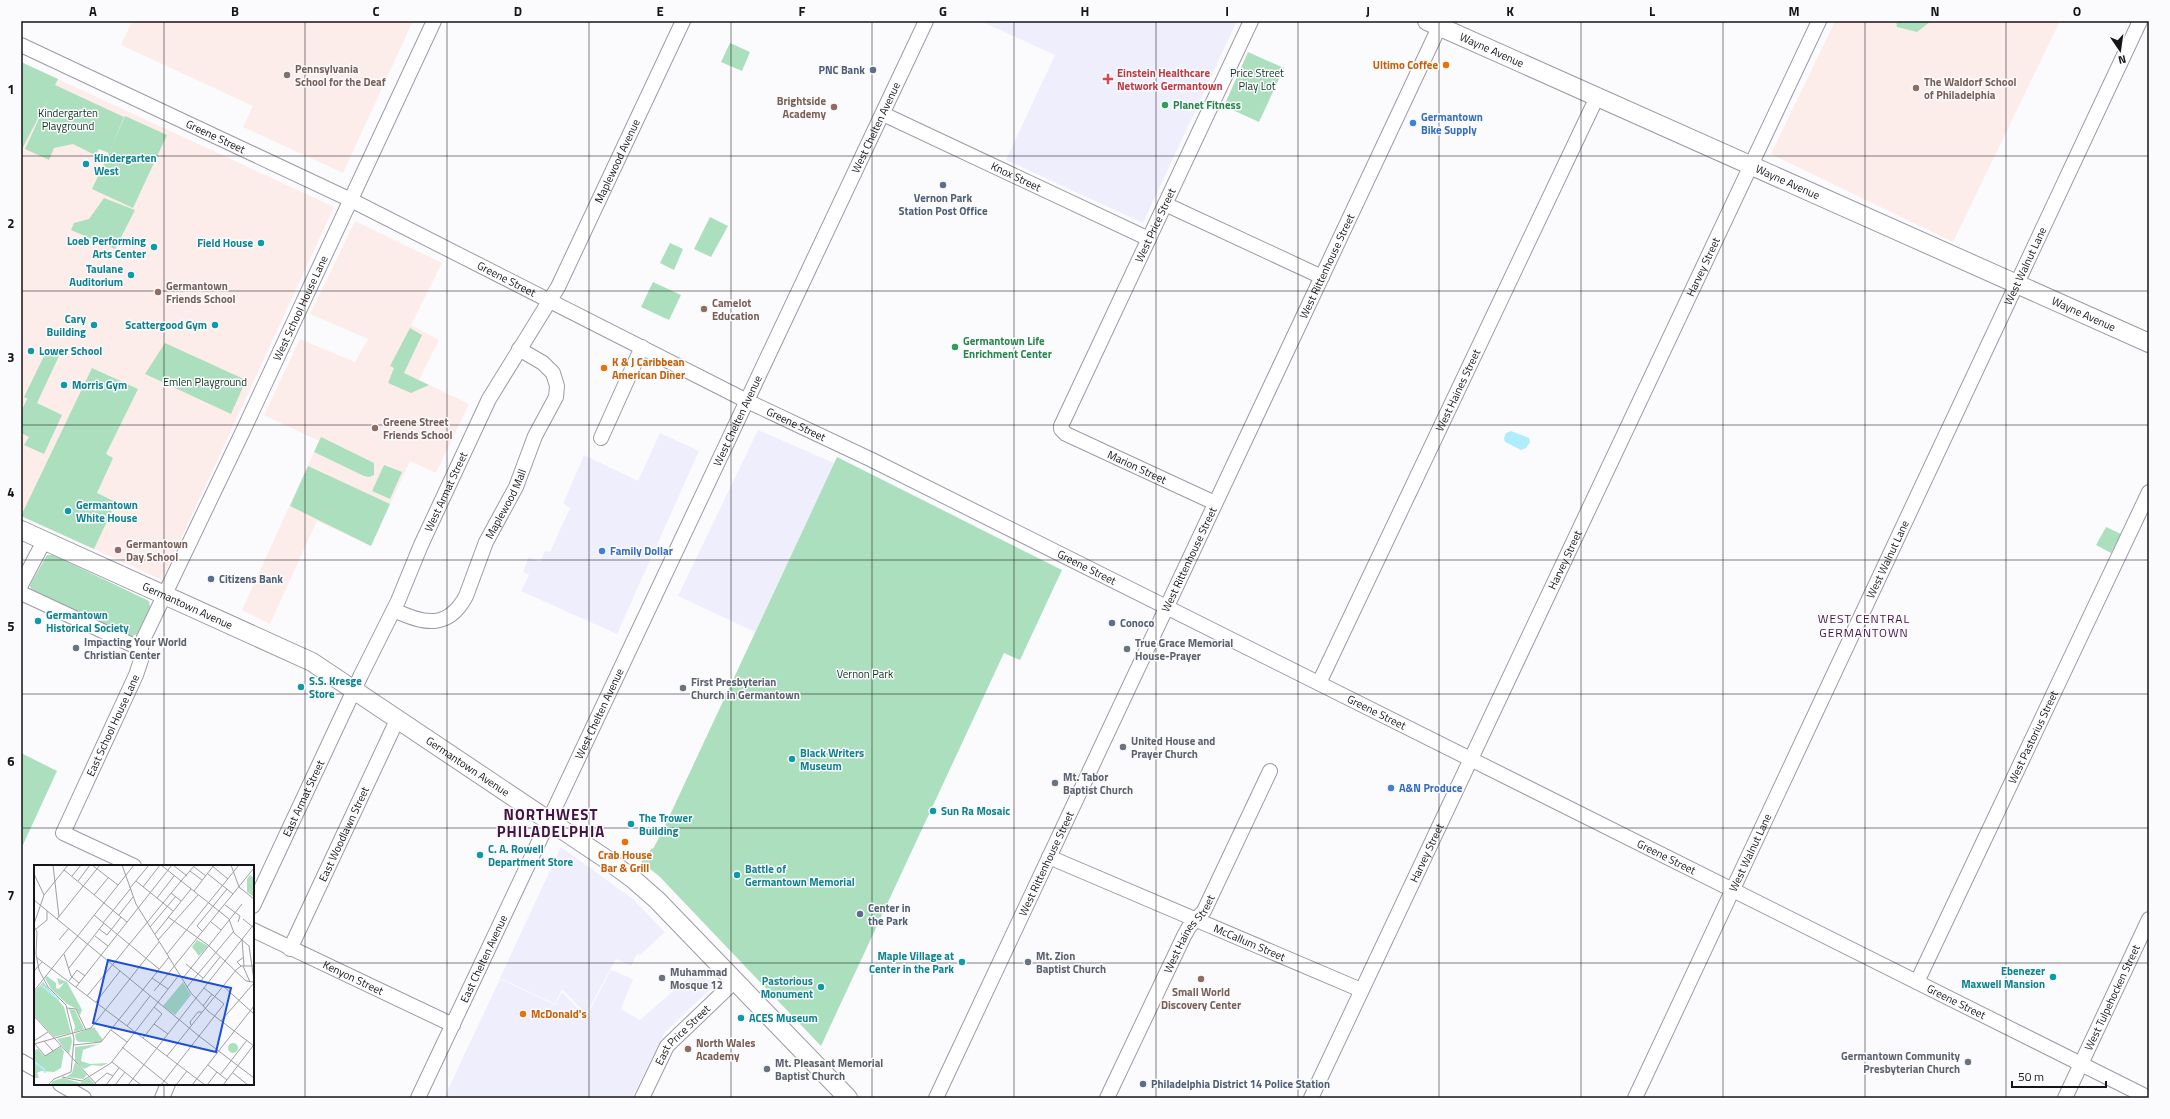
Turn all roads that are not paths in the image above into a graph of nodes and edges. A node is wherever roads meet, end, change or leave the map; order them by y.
1 (434, 21) edge
2 (683, 21) edge
3 (926, 21) edge
4 (1251, 21) edge
5 (1819, 21) edge
6 (2140, 21) edge
7 (1436, 23) edge
8 (21, 45) edge
9 (1597, 97) junction
10 (883, 114) junction
11 (1750, 165) junction
12 (352, 200) junction
13 (1165, 204) junction
14 (1149, 239) junction
15 (1322, 277) junction
16 (2017, 284) junction
17 (550, 301) junction
18 (2149, 343) edge
19 (642, 347) junction
20 (519, 349) junction
21 (748, 401) junction
22 (1061, 429) joint
23 (601, 438) dead end
24 (2149, 492) edge
25 (1215, 503) junction
26 (21, 530) edge
27 (44, 541) junction
28 (21, 585) edge
29 (21, 593) edge
30 (165, 595) junction
31 (1166, 608) junction
32 (394, 610) junction
33 (141, 649) junction
34 (1319, 683) junction
35 (354, 690) junction
36 (398, 718) junction
37 (1470, 760) junction
38 (1270, 771) dead end
39 (550, 821) junction
40 (1049, 857) junction
41 (132, 865) edge
42 (1732, 890) junction
43 (254, 904) edge
44 (2149, 919) edge
45 (1196, 920) junction
46 (254, 931) edge
47 (290, 949) junction
48 (735, 981) junction
49 (1917, 982) junction
50 (1361, 990) junction
51 (452, 1025) junction
52 (21, 1061) edge
53 (2081, 1064) junction
54 (34, 1068) edge
55 (62, 1085) edge
56 (168, 1085) edge
57 (84, 1098) edge
58 (162, 1098) edge
59 (418, 1098) edge
60 (642, 1098) edge
61 (848, 1098) edge
62 (936, 1098) edge
63 (1107, 1098) edge
64 (1311, 1098) edge
65 (1635, 1098) edge
66 (2065, 1098) edge
67 (2149, 1098) edge

1 - 12 street, West School House Lane
2 - 17 street, Maplewood Avenue
3 - 10 street, West Chelten Avenue
4 - 13 street, West Price Street
5 - 11 street, Harvey Street
6 - 16 street, West Walnut Lane
7 - 9 main road, Wayne Avenue
7 - 15 street, West Rittenhouse Street
8 - 12 street, Greene Street
9 - 11 main road, Wayne Avenue
9 - 34 street, West Haines Street
10 - 14 street, Knox Street
10 - 21 street, West Chelten Avenue
11 - 16 main road, Wayne Avenue
11 - 37 street, Harvey Street
12 - 17 street, Greene Street
12 - 30 street, West School House Lane
13 - 14 street, West Price Street
13 - 15 street
14 - 22 street, West Price Street
15 - 25 street, West Rittenhouse Street
16 - 18 main road, Wayne Avenue
16 - 42 street, West Walnut Lane
17 - 19 street, Greene Street
17 - 20 street, West Armat Street
19 - 21 street, Greene Street
19 - 23 street
20 - 32 street, West Armat Street
20 - 32 street, Maplewood Mall
21 - 31 street, Greene Street
21 - 39 street, West Chelten Avenue
22 - 25 street, Marion Street
24 - 49 street, West Pastorius Street
25 - 31 street, West Rittenhouse Street
26 - 27 main road, Germantown Avenue
27 - 28 street
27 - 30 main road, Germantown Avenue
29 - 33 street
30 - 33 street, East School House Lane
30 - 35 main road, Germantown Avenue
31 - 34 street, Greene Street
31 - 40 street, West Rittenhouse Street
32 - 35 street, West Armat Street
33 - 41 street, East School House Lane
34 - 37 street, Greene Street
35 - 36 main road, Germantown Avenue
35 - 43 street, East Armat Street
36 - 39 main road, Germantown Avenue
36 - 47 street, East Woodlawn Street
37 - 42 street, Greene Street
37 - 50 street, Harvey Street
38 - 45 street, West Haines Street
39 - 48 main road, Germantown Avenue
39 - 51 street, East Chelten Avenue
40 - 45 street, McCallum Street
40 - 62 street, West Rittenhouse Street
42 - 49 street, Greene Street
42 - 65 street, West Walnut Lane
44 - 53 street, West Tulpehocken Street
45 - 50 street, McCallum Street
45 - 63 street, West Haines Street
46 - 47 street, Kenyon Street
47 - 51 street, Kenyon Street
48 - 60 street, East Price Street
48 - 61 main road, Germantown Avenue
49 - 53 street, Greene Street
50 - 64 street, Harvey Street
51 - 59 street, East Chelten Avenue
52 - 54 street
53 - 66 street, West Tulpehocken Street
53 - 67 street, Greene Street
55 - 57 street
56 - 58 street

